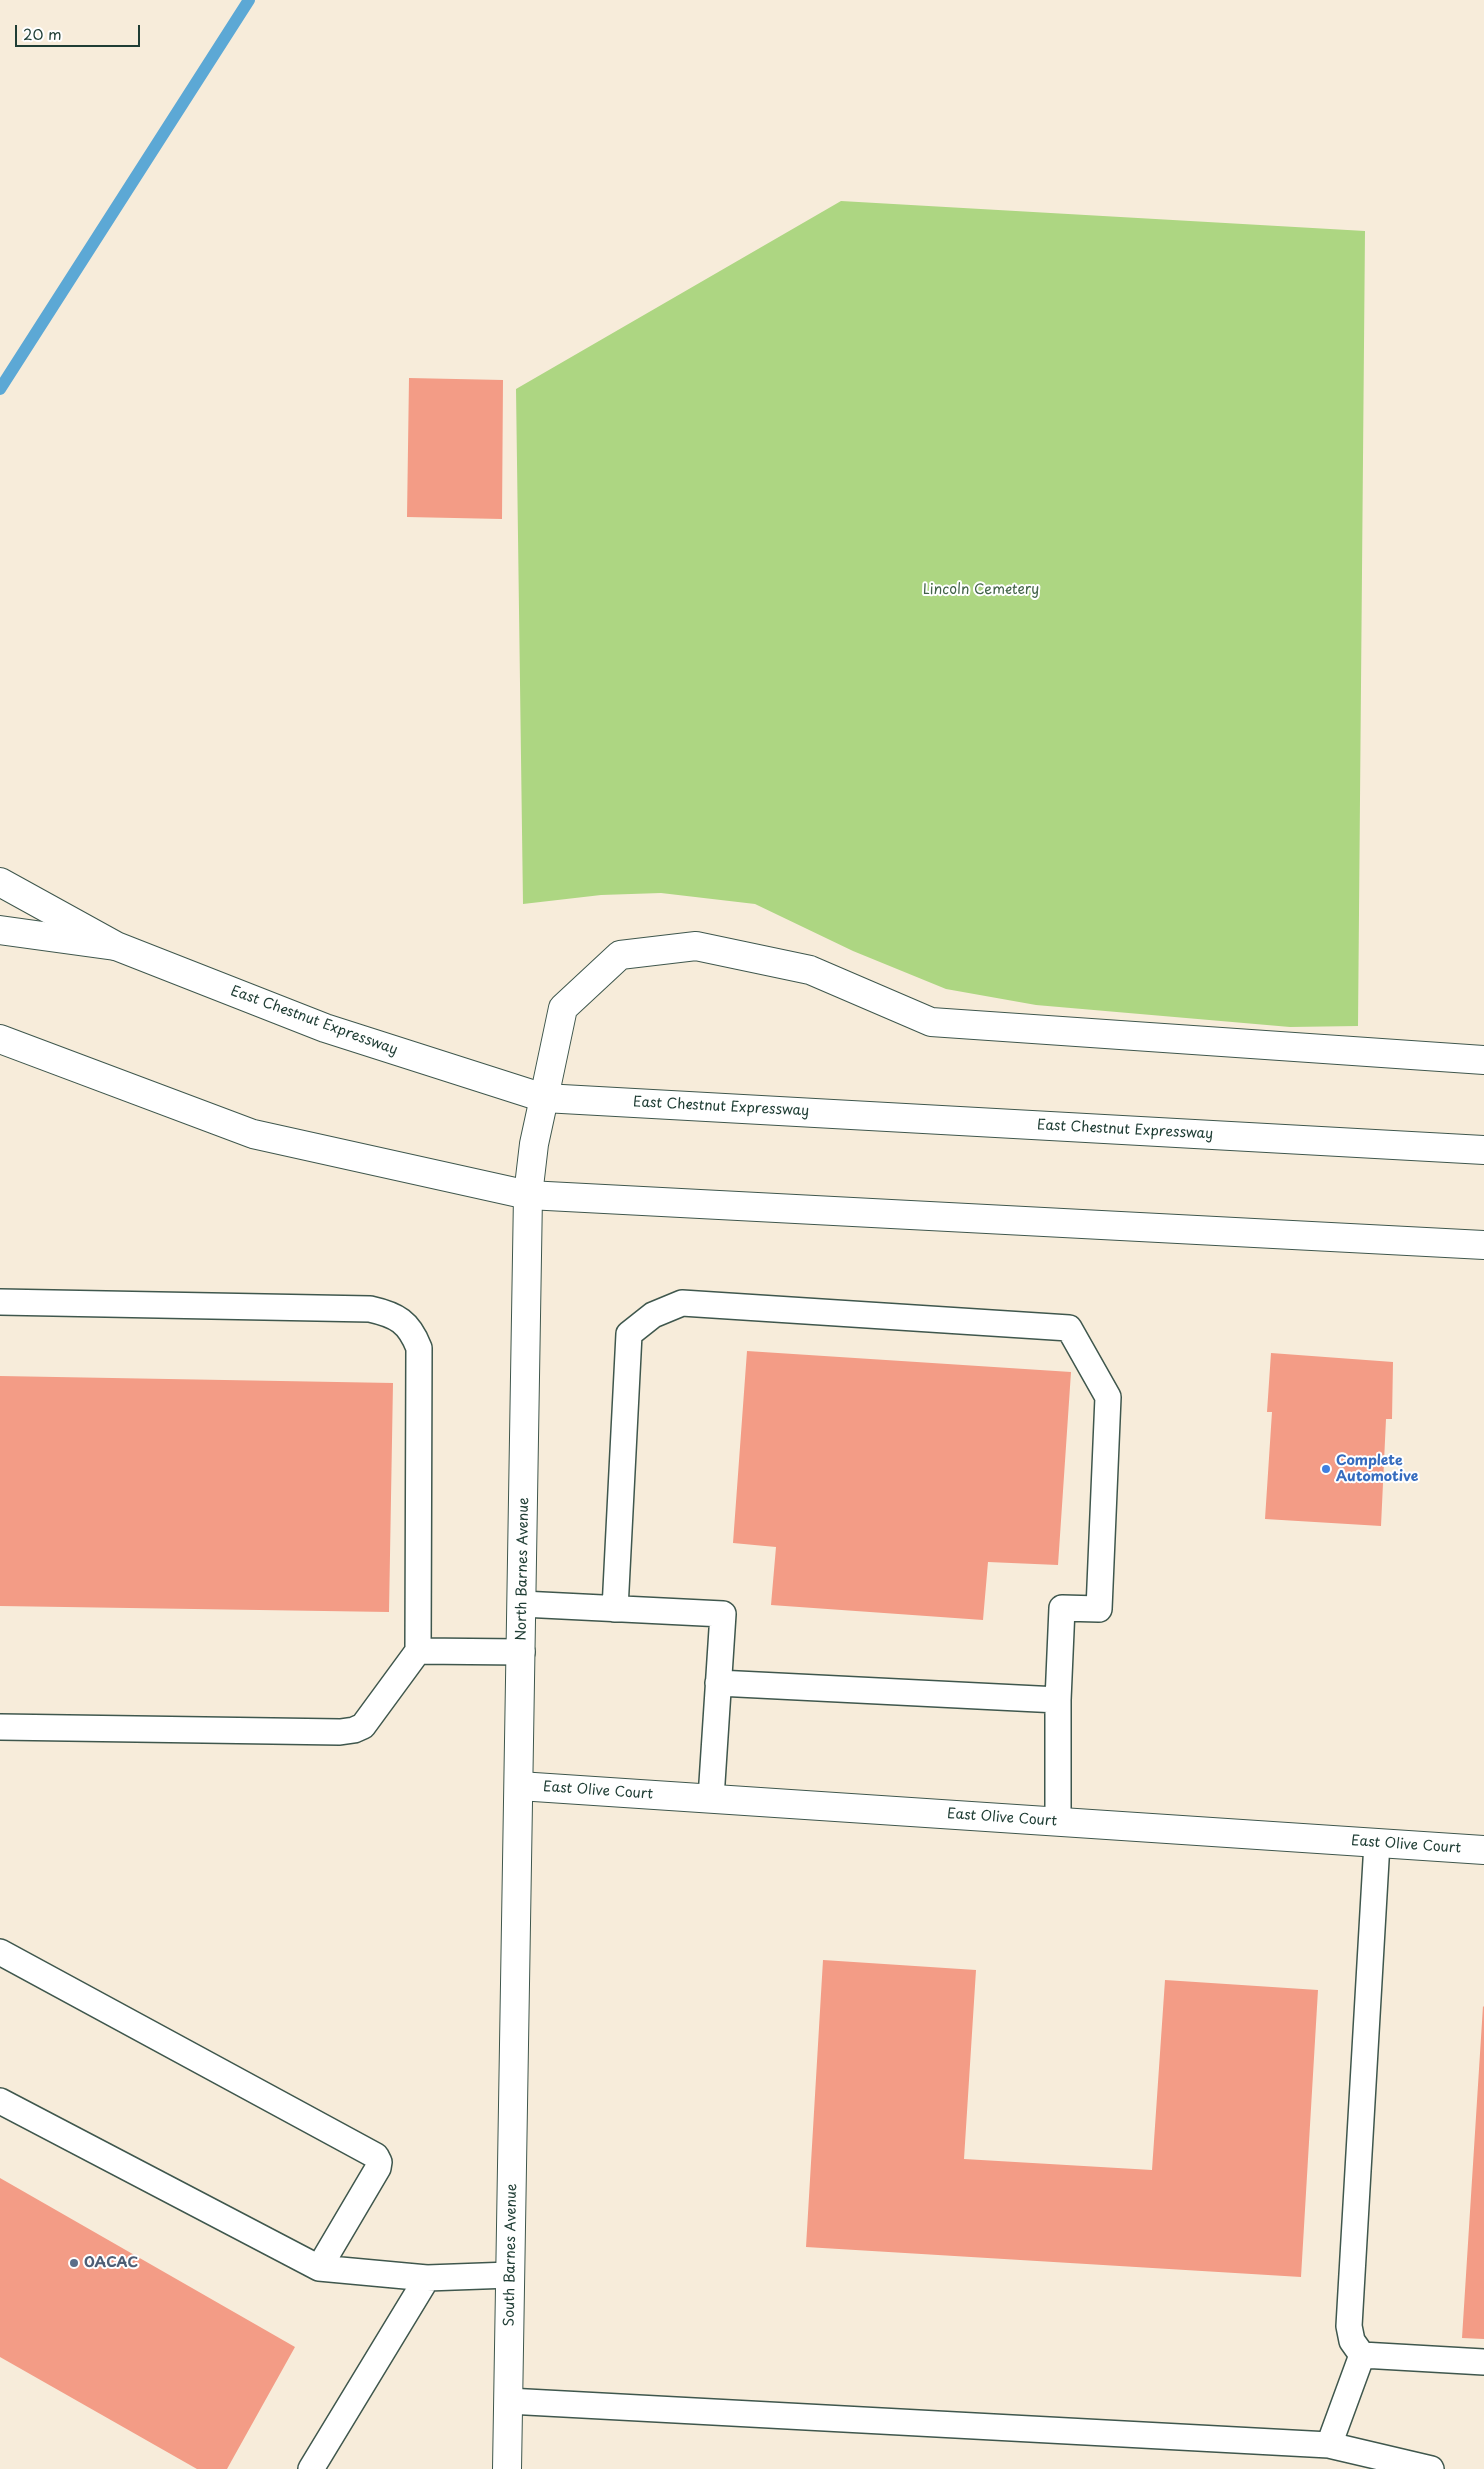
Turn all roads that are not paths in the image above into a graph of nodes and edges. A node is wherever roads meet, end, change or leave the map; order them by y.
1 (0, 882) edge
2 (0, 930) edge
3 (116, 946) junction
4 (0, 1040) edge
5 (1484, 1060) edge
6 (544, 1098) junction
7 (1484, 1150) edge
8 (528, 1195) junction
9 (1484, 1245) edge
10 (0, 1302) edge
11 (522, 1604) junction
12 (615, 1609) junction
13 (418, 1651) junction
14 (522, 1652) junction
15 (718, 1683) junction
16 (1058, 1700) junction
17 (0, 1728) edge
18 (519, 1786) junction
19 (711, 1798) junction
20 (1058, 1822) junction
21 (1378, 1843) junction
22 (1484, 1850) edge
23 (0, 1952) edge
24 (514, 2041) joint
25 (0, 2101) edge
26 (319, 2268) junction
27 (510, 2275) junction
28 (427, 2278) junction
29 (1362, 2355) junction
30 (1484, 2362) edge
31 (508, 2401) junction
32 (1329, 2445) junction
33 (311, 2469) edge
34 (507, 2469) edge
35 (1431, 2469) edge

1 - 3 street, East Chestnut Expressway
2 - 3 street
3 - 6 street, East Chestnut Expressway
4 - 8 street
5 - 6 street, North Barnes Avenue
6 - 7 street, East Chestnut Expressway
6 - 8 street, North Barnes Avenue
8 - 9 street
8 - 11 street, North Barnes Avenue
10 - 13 lane
11 - 12 lane
11 - 14 street, North Barnes Avenue
12 - 15 lane
12 - 16 lane
13 - 14 lane
13 - 17 lane
14 - 18 street, North Barnes Avenue
15 - 16 lane
15 - 19 lane
16 - 20 lane
18 - 19 street, East Olive Court
18 - 24 street, North Barnes Avenue
19 - 20 street, East Olive Court
20 - 21 street, East Olive Court
21 - 22 street, East Olive Court
21 - 29 lane
23 - 26 lane
24 - 27 street, South Barnes Avenue
25 - 26 lane
26 - 28 lane
27 - 28 lane
27 - 31 street, South Barnes Avenue
28 - 33 lane
29 - 30 lane
29 - 32 lane
31 - 32 lane
31 - 34 street, South Barnes Avenue
32 - 35 lane

